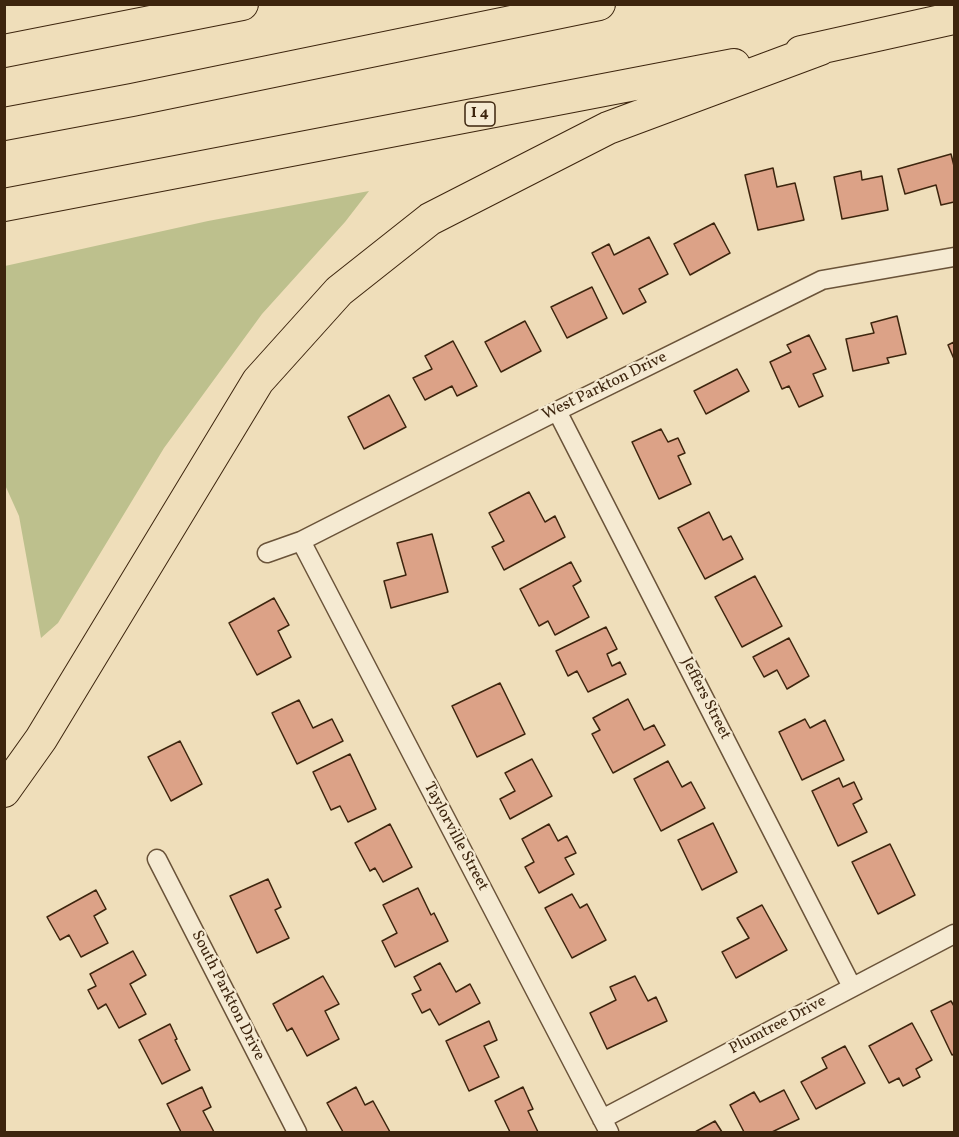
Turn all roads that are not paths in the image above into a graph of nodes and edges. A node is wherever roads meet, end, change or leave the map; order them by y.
1 (242, 4) edge
2 (599, 4) edge
3 (954, 18) edge
4 (820, 49) junction
5 (4, 51) edge
6 (4, 124) edge
7 (4, 205) edge
8 (954, 257) edge
9 (557, 411) junction
10 (301, 541) junction
11 (267, 553) dead end
12 (4, 791) edge
13 (157, 859) dead end
14 (954, 934) edge
15 (852, 987) junction
16 (606, 1126) edge
17 (297, 1132) edge

1 - 5 highway
2 - 6 highway
3 - 4 highway, I 4
4 - 7 highway, I 4
4 - 12 highway
8 - 9 street, West Parkton Drive
9 - 10 street, West Parkton Drive
9 - 15 street, Jeffers Street
10 - 11 street, West Parkton Drive
10 - 16 street, Taylorville Street
13 - 17 street, South Parkton Drive
14 - 15 street, Plumtree Drive
15 - 16 street, Plumtree Drive

